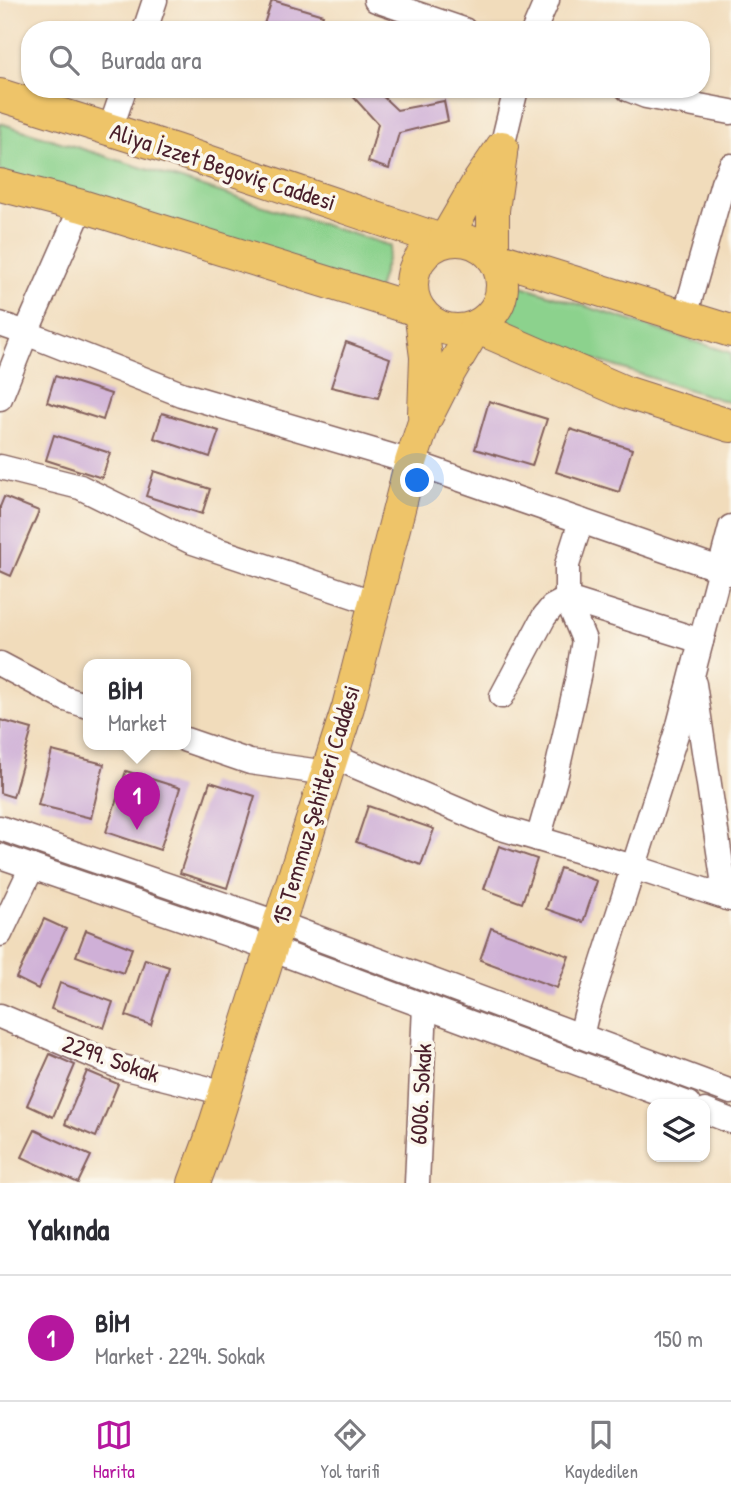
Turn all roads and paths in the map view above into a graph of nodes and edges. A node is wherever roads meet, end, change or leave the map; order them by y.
1 (155, 0) edge
2 (376, 0) edge
3 (547, 0) edge
4 (148, 21) edge
5 (438, 21) edge
6 (538, 21) edge
7 (0, 95) edge
8 (121, 98) edge
9 (514, 98) edge
10 (657, 98) edge
11 (731, 112) edge
12 (110, 130) junction
13 (502, 147) junction
14 (731, 166) edge
15 (0, 185) edge
16 (82, 206) junction
17 (444, 241) junction
18 (493, 257) junction
19 (420, 312) junction
20 (685, 316) junction
21 (0, 324) edge
22 (476, 327) junction
23 (731, 331) edge
24 (26, 332) junction
25 (0, 398) edge
26 (424, 422) junction
27 (731, 426) edge
28 (411, 462) junction
29 (0, 467) edge
30 (581, 521) junction
31 (731, 527) edge
32 (725, 571) edge
33 (568, 599) junction
34 (375, 603) junction
35 (701, 641) junction
36 (0, 664) edge
37 (692, 673) junction
38 (502, 696) dead end
39 (83, 704) edge
40 (191, 742) edge
41 (330, 765) junction
42 (0, 828) edge
43 (538, 839) junction
44 (0, 856) edge
45 (32, 867) junction
46 (633, 867) junction
47 (729, 899) edge
48 (0, 934) edge
49 (276, 937) junction
50 (425, 1006) junction
51 (0, 1016) edge
52 (581, 1036) junction
53 (731, 1092) edge
54 (225, 1093) junction
55 (675, 1099) edge
56 (710, 1113) edge
57 (731, 1121) edge
58 (194, 1183) edge
59 (417, 1183) edge

1 - 4 street
2 - 5 street
3 - 6 street
7 - 12 main road, Aliya İzzet Begoviç Caddesi
8 - 12 street
9 - 13 street
10 - 11 street
12 - 17 main road, Aliya İzzet Begoviç Caddesi
13 - 17 main road
13 - 18 main road
14 - 20 street
15 - 16 main road
16 - 19 main road
16 - 24 street
17 - 18 main road
17 - 19 main road
18 - 20 main road
18 - 22 main road
19 - 22 main road
19 - 26 main road
20 - 23 main road
21 - 24 street
22 - 26 main road
22 - 27 main road
24 - 25 street
24 - 28 street
26 - 28 main road, 15 Temmuz Şehitleri Caddesi
28 - 30 street
28 - 34 main road, 15 Temmuz Şehitleri Caddesi
29 - 34 street
30 - 32 street
30 - 33 street
31 - 32 street
32 - 35 street
33 - 35 street
33 - 38 street
33 - 43 street
34 - 41 main road, 15 Temmuz Şehitleri Caddesi
35 - 37 street
36 - 39 street
37 - 46 street
37 - 47 street
40 - 41 street
41 - 43 street
41 - 49 main road, 15 Temmuz Şehitleri Caddesi
42 - 49 street
43 - 46 street
44 - 45 street
45 - 48 street
45 - 49 street
46 - 47 street
46 - 52 street
49 - 50 street
49 - 52 street
49 - 54 main road, 15 Temmuz Şehitleri Caddesi
50 - 55 street
50 - 59 street, 6006. Sokak
51 - 54 street, 2299. Sokak
52 - 53 street
54 - 58 main road, 15 Temmuz Şehitleri Caddesi
56 - 57 street

